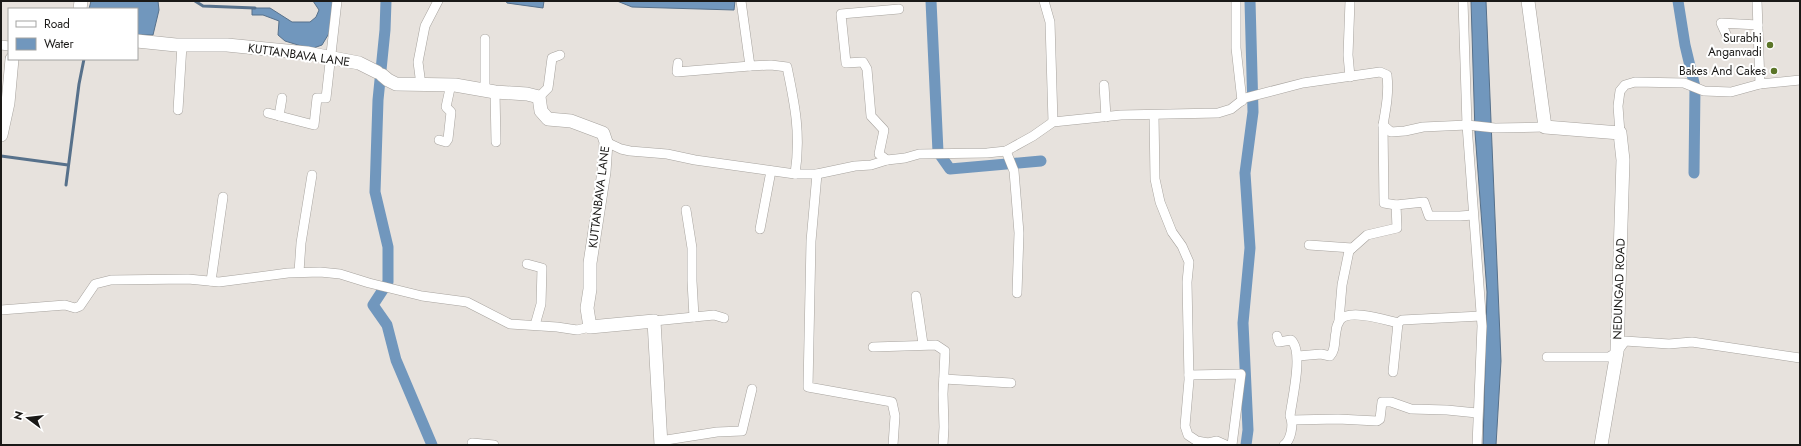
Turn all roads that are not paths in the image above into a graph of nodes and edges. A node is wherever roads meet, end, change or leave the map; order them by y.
1 (337, 1) edge
2 (438, 1) edge
3 (741, 1) edge
4 (1044, 1) edge
5 (1236, 1) edge
6 (1350, 1) edge
7 (1463, 1) edge
8 (1528, 1) edge
9 (1757, 1) edge
10 (899, 10) dead end
11 (1758, 25) junction
12 (1726, 34) dead end
13 (485, 39) dead end
14 (138, 41) edge
15 (182, 45) junction
16 (560, 55) dead end
17 (330, 58) junction
18 (12, 60) edge
19 (678, 63) dead end
20 (750, 66) junction
21 (1350, 77) junction
22 (1800, 80) edge
23 (451, 84) junction
24 (1760, 84) junction
25 (421, 85) junction
26 (1104, 85) dead end
27 (490, 91) junction
28 (539, 97) junction
29 (282, 98) dead end
30 (1244, 100) junction
31 (4, 103) edge
32 (178, 110) dead end
33 (268, 113) dead end
34 (1154, 115) junction
35 (279, 116) junction
36 (1106, 117) junction
37 (1053, 122) junction
38 (1384, 125) junction
39 (1467, 125) junction
40 (1545, 127) junction
41 (1620, 133) junction
42 (1, 135) edge
43 (439, 140) dead end
44 (496, 142) dead end
45 (606, 142) junction
46 (1006, 150) junction
47 (887, 160) junction
48 (771, 171) junction
49 (795, 174) junction
50 (816, 174) junction
51 (312, 175) dead end
52 (223, 197) dead end
53 (1396, 205) junction
54 (686, 210) dead end
55 (1473, 215) junction
56 (760, 229) dead end
57 (1309, 245) dead end
58 (1352, 248) junction
59 (527, 264) dead end
60 (299, 272) junction
61 (211, 281) junction
62 (1017, 292) dead end
63 (916, 296) dead end
64 (1, 310) edge
65 (1481, 316) junction
66 (694, 317) junction
67 (724, 318) dead end
68 (1339, 320) junction
69 (654, 321) junction
70 (1398, 323) junction
71 (535, 325) junction
72 (590, 327) junction
73 (1277, 336) dead end
74 (923, 344) junction
75 (873, 347) dead end
76 (1617, 352) junction
77 (1298, 356) junction
78 (1547, 357) dead end
79 (1800, 358) edge
80 (1393, 372) dead end
81 (1189, 376) junction
82 (944, 379) junction
83 (1011, 383) dead end
84 (752, 389) dead end
85 (1477, 414) junction
86 (1292, 420) junction
87 (472, 443) dead end
88 (660, 443) edge
89 (494, 445) edge
90 (894, 445) edge
91 (943, 445) edge
92 (1226, 445) edge
93 (1232, 445) edge
94 (1284, 445) edge
95 (1477, 445) edge
96 (1601, 445) edge

1 - 17 street
2 - 25 street
3 - 20 street
4 - 37 street
5 - 30 street
6 - 21 street
7 - 39 street
8 - 40 street
9 - 11 street
10 - 47 street
11 - 12 street
11 - 24 street
13 - 27 street
14 - 15 street, KUTTANBAVA LANE
15 - 17 street, KUTTANBAVA LANE
15 - 32 street
16 - 28 street
17 - 25 street, KUTTANBAVA LANE
17 - 35 street
18 - 31 street
19 - 20 street
20 - 49 street
21 - 30 street
21 - 38 street
22 - 24 street, NEDUNGAD ROAD
23 - 25 street, KUTTANBAVA LANE
23 - 27 street, KUTTANBAVA LANE
23 - 43 street
24 - 41 street, NEDUNGAD ROAD
26 - 36 street
27 - 28 street, KUTTANBAVA LANE
27 - 44 street
28 - 45 street, KUTTANBAVA LANE
29 - 35 street
30 - 34 street
31 - 42 street
33 - 35 street
34 - 36 street
34 - 81 street
36 - 37 street
37 - 46 street
38 - 39 street
38 - 53 street
39 - 40 street
39 - 55 street
40 - 41 street
41 - 76 street, NEDUNGAD ROAD
45 - 48 street
45 - 72 street, KUTTANBAVA LANE
46 - 47 street
46 - 62 street
47 - 50 street
48 - 49 street
48 - 56 street
49 - 50 street
50 - 90 street
51 - 60 street
52 - 61 street
53 - 55 street
53 - 58 street
54 - 66 street
55 - 65 street
57 - 58 street
58 - 68 street
59 - 71 street
60 - 61 street
60 - 71 street
61 - 64 street
63 - 74 street
65 - 70 street
65 - 85 street
66 - 67 street
66 - 69 street
68 - 70 street
68 - 77 street
69 - 72 street
69 - 88 street
70 - 80 street
71 - 72 street
73 - 77 street
74 - 75 street
74 - 82 street
76 - 78 street
76 - 79 street
76 - 96 street, NEDUNGAD ROAD
77 - 86 street
81 - 92 street
81 - 93 street
82 - 83 street
82 - 91 street
84 - 88 street
85 - 86 street
85 - 95 street
86 - 94 street
87 - 89 street

